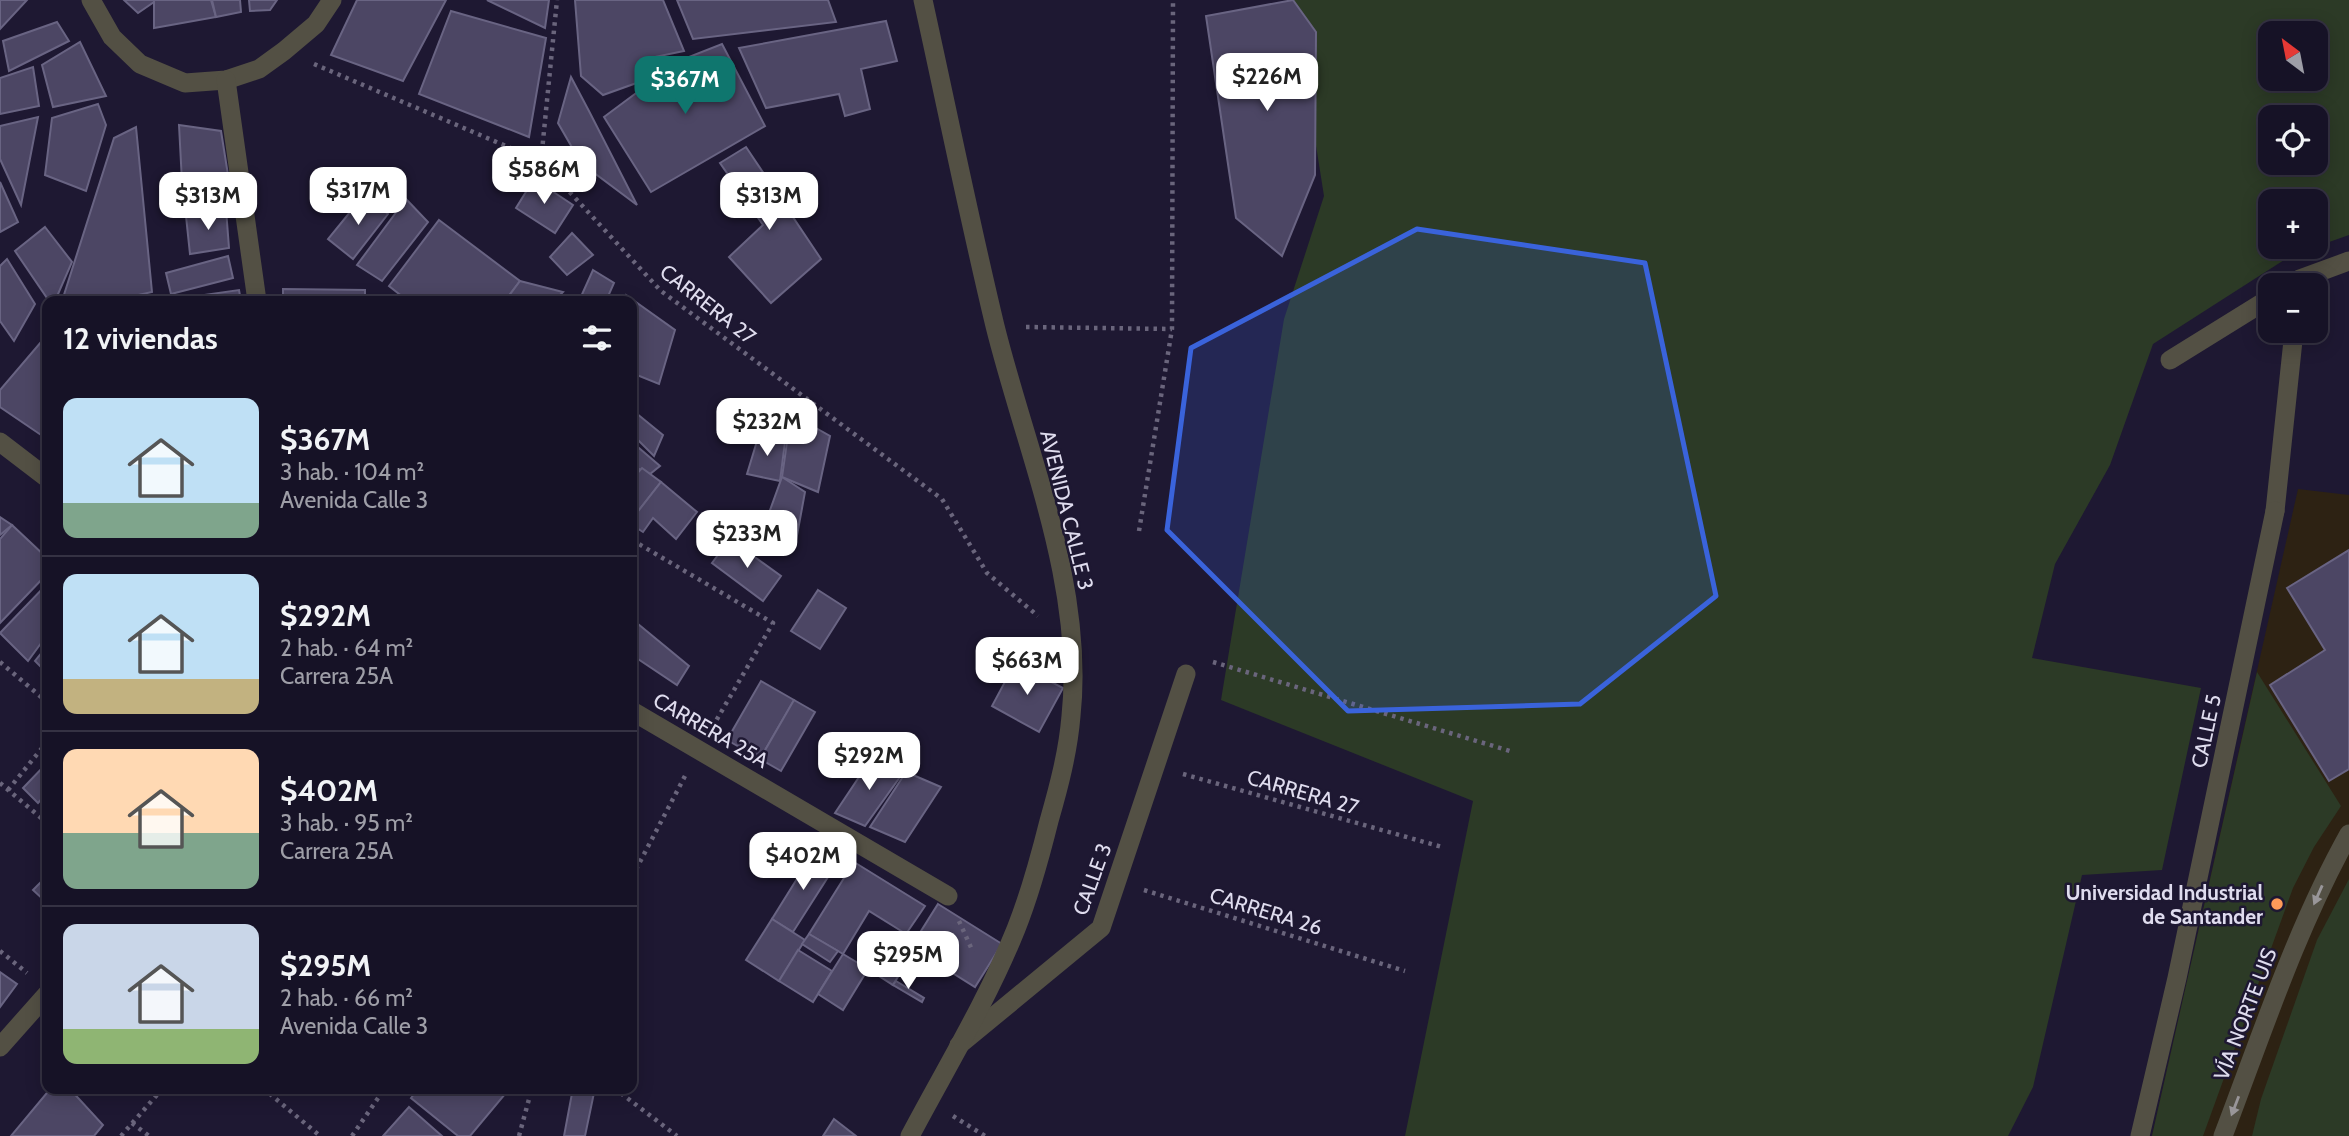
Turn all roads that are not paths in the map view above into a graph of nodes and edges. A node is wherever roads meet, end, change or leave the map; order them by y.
1 (91, 0) edge
2 (332, 0) edge
3 (923, 0) edge
4 (226, 80) junction
5 (2349, 261) edge
6 (2320, 273) edge
7 (256, 296) edge
8 (2258, 305) edge
9 (2293, 343) edge
10 (2170, 360) dead end
11 (0, 442) edge
12 (42, 474) edge
13 (1186, 674) road end
14 (637, 714) edge
15 (2349, 834) edge
16 (948, 896) road end
17 (42, 1000) edge
18 (958, 1045) junction
19 (0, 1047) edge
20 (910, 1136) edge
21 (2140, 1136) edge
22 (2223, 1136) edge

1 - 4 street
2 - 4 street
3 - 18 street, AVENIDA CALLE 3
4 - 7 street
5 - 6 street
8 - 10 street
9 - 21 street, CALLE 5
11 - 12 street
13 - 18 street, CALLE 3
14 - 16 street, CARRERA 25A
15 -> 22 street, VÍA NORTE UIS
17 - 19 street
18 - 20 street, AVENIDA CALLE 3

